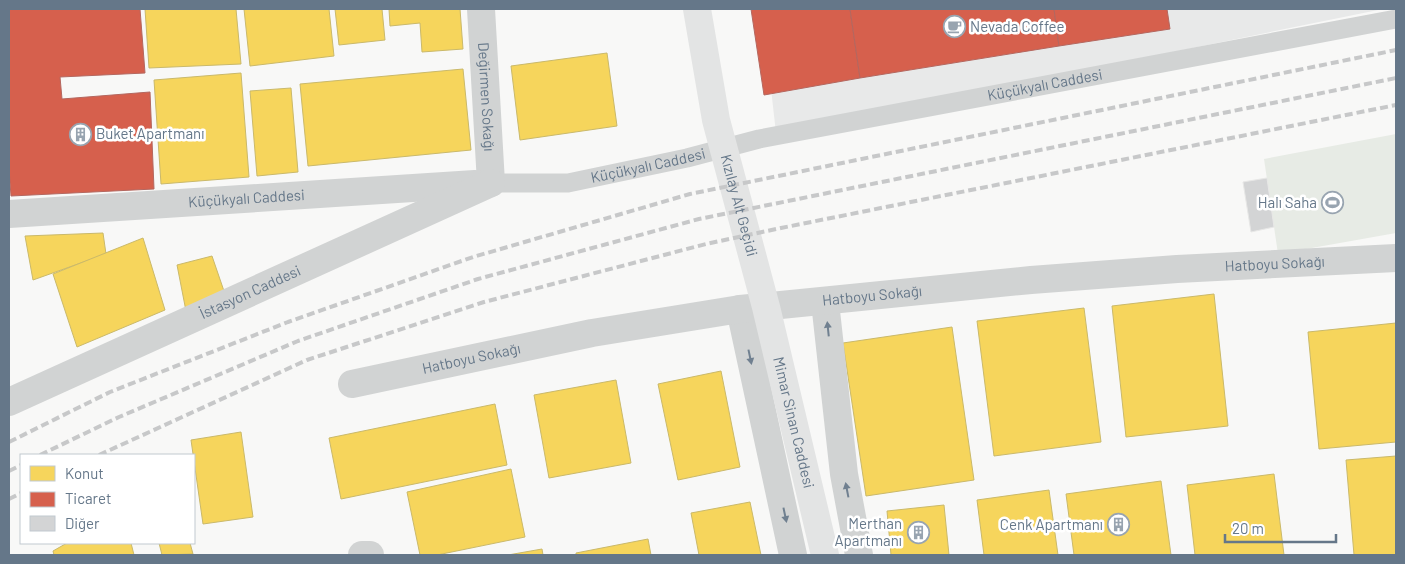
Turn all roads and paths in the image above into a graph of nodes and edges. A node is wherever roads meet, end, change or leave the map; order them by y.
1 (481, 9) edge
2 (697, 9) edge
3 (1396, 19) edge
4 (491, 183) junction
5 (9, 214) edge
6 (1396, 258) edge
7 (756, 302) junction
8 (825, 302) junction
9 (352, 384) dead end
10 (9, 397) edge
11 (362, 555) edge
12 (370, 555) edge
13 (793, 555) edge
14 (825, 555) edge
15 (860, 555) edge

1 - 4 street, Değirmen Sokağı
2 - 7 main road, Kızılay Alt Geçidi
3 - 4 lane, Küçükyalı Caddesi
4 - 5 street, Küçükyalı Caddesi
4 - 10 street, İstasyon Caddesi
6 - 8 street, Hatboyu Sokağı
7 - 8 street, Hatboyu Sokağı
7 - 9 street, Hatboyu Sokağı
7 -> 13 street, Mimar Sinan Caddesi
7 - 14 main road, Mimar Sinan Caddesi
15 -> 8 street
11 - 12 street

